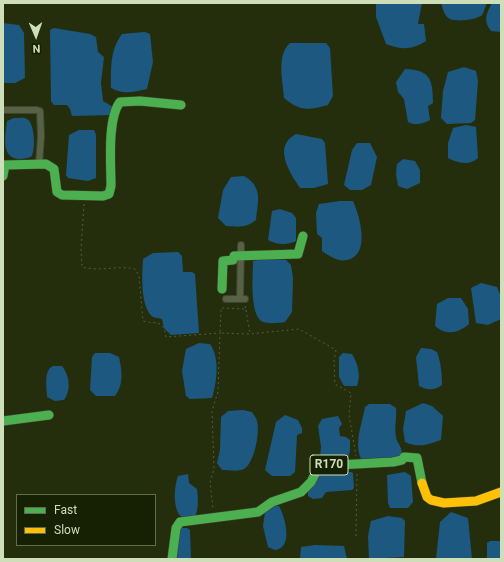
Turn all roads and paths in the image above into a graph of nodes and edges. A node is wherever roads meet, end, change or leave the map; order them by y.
1 (181, 106) dead end
2 (3, 110) edge
3 (39, 165) junction
4 (3, 176) edge
5 (84, 196) junction
6 (303, 236) dead end
7 (241, 245) dead end
8 (241, 255) junction
9 (222, 290) dead end
10 (226, 300) dead end
11 (242, 300) junction
12 (246, 309) junction
13 (220, 333) junction
14 (250, 334) junction
15 (49, 415) dead end
16 (3, 421) edge
17 (357, 463) junction
18 (501, 492) edge
19 (214, 517) junction
20 (356, 536) dead end
21 (172, 559) edge

1 - 5 street
2 - 3 street
3 - 4 street
3 - 5 street
5 - 13 path
6 - 8 street
7 - 8 street
8 - 9 street
8 - 11 street
10 - 11 street
11 - 12 path
12 - 13 path
12 - 14 path
13 - 14 path
13 - 19 path
14 - 17 path
15 - 16 street
17 - 18 street, R170
17 - 19 street, R170
17 - 20 path
19 - 21 street, R170

